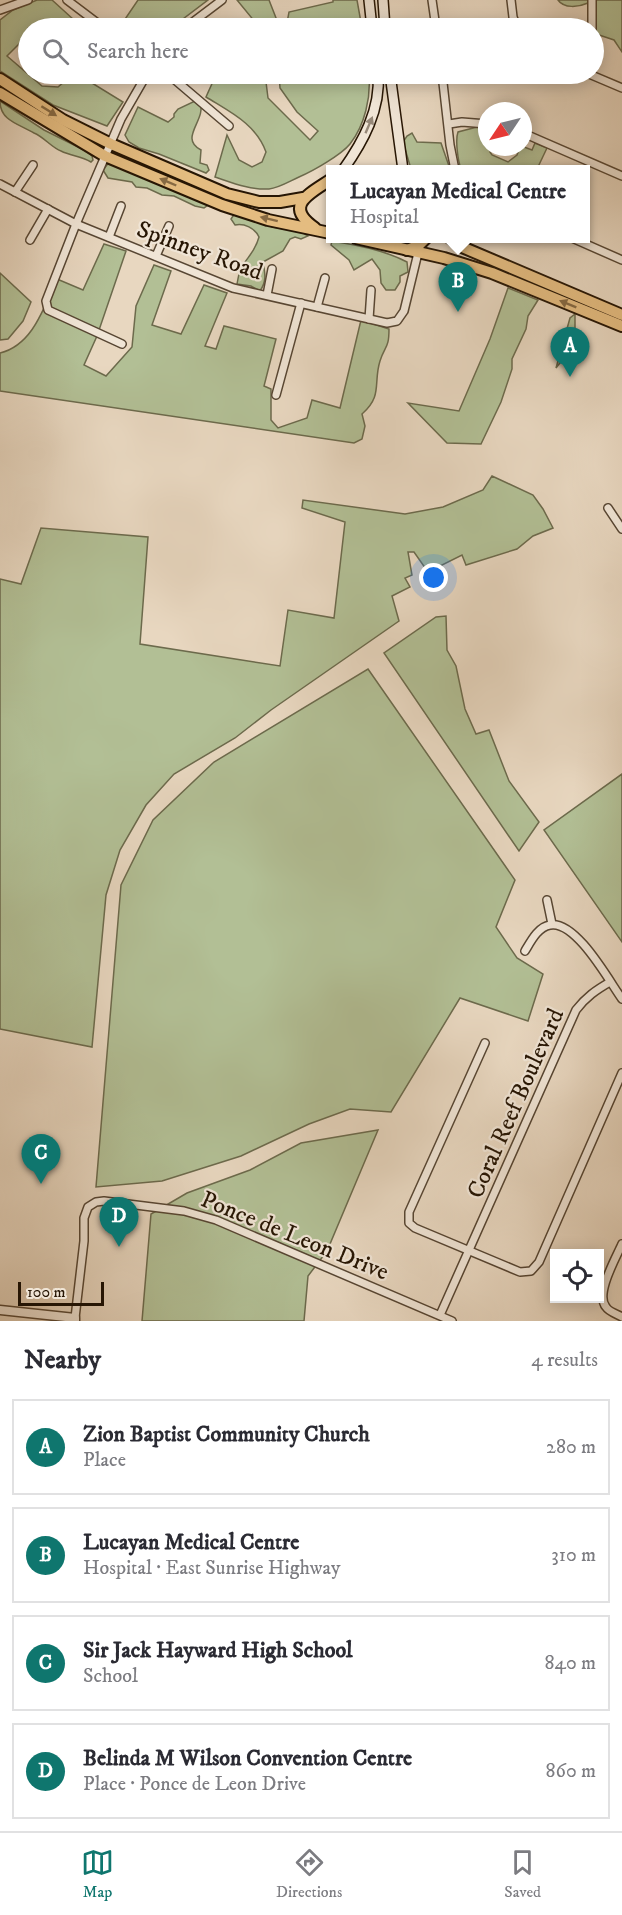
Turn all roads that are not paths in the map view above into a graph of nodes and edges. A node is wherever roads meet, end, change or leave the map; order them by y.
1 (28, 0) edge
2 (67, 0) edge
3 (222, 0) edge
4 (369, 0) edge
5 (383, 0) edge
6 (432, 0) edge
7 (511, 0) edge
8 (592, 0) edge
9 (0, 10) edge
10 (91, 18) edge
11 (198, 18) edge
12 (371, 18) edge
13 (385, 18) edge
14 (435, 18) edge
15 (513, 18) edge
16 (592, 18) edge
17 (0, 79) edge
18 (604, 80) edge
19 (141, 84) edge
20 (180, 84) edge
21 (377, 84) edge
22 (391, 84) edge
23 (443, 84) edge
24 (622, 88) edge
25 (0, 93) edge
26 (478, 123) edge
27 (449, 124) junction
28 (229, 126) dead end
29 (532, 137) edge
30 (111, 144) junction
31 (105, 156) junction
32 (33, 165) dead end
33 (347, 165) edge
34 (402, 165) edge
35 (454, 165) edge
36 (622, 176) edge
37 (326, 183) edge
38 (0, 184) edge
39 (15, 192) junction
40 (303, 198) junction
41 (121, 206) dead end
42 (48, 209) junction
43 (76, 224) junction
44 (169, 226) dead end
45 (318, 230) junction
46 (326, 232) edge
47 (109, 237) junction
48 (30, 240) dead end
49 (377, 243) edge
50 (421, 243) edge
51 (459, 243) edge
52 (583, 243) edge
53 (406, 250) junction
54 (418, 253) junction
55 (156, 256) junction
56 (622, 261) edge
57 (272, 269) dead end
58 (325, 278) dead end
59 (371, 290) dead end
60 (267, 295) junction
61 (301, 303) junction
62 (317, 307) junction
63 (622, 315) edge
64 (369, 319) junction
65 (622, 326) edge
66 (122, 344) dead end
67 (276, 395) dead end
68 (608, 508) dead end
69 (622, 530) edge
70 (547, 900) dead end
71 (552, 924) junction
72 (525, 951) dead end
73 (610, 982) junction
74 (622, 999) edge
75 (485, 1042) dead end
76 (622, 1073) edge
77 (622, 1244) edge
78 (470, 1252) junction
79 (0, 1310) edge
80 (442, 1316) junction
81 (622, 1317) edge
82 (75, 1320) edge
83 (452, 1321) edge

1 - 9 street
2 - 10 street
3 - 11 street
4 - 12 main road
5 - 13 main road
6 - 14 street
7 - 15 street
8 - 16 street
17 -> 30 main road
18 - 24 street
19 - 30 street
20 - 28 street
33 -> 21 main road
22 - 34 main road
23 - 27 street
25 - 31 main road
26 - 27 street
27 - 35 street
29 - 36 street
30 - 31 street
30 - 40 main road
31 - 43 street
45 -> 31 main road
32 - 39 street
37 - 40 main road
38 - 39 street, Spinney Road
39 - 42 street, Spinney Road
40 - 45 main road
41 - 47 street
42 - 43 street, Spinney Road
42 - 48 street
43 - 47 street, Spinney Road
43 - 66 street
44 - 55 street
45 - 46 main road
47 - 55 street, Spinney Road
49 - 53 main road
50 - 53 main road
51 - 63 main road
52 - 56 street
53 - 54 main road
54 - 64 street, Spinney Road
65 -> 54 main road
55 - 60 street, Spinney Road
57 - 60 street
58 - 62 street
59 - 64 street
60 - 61 street, Spinney Road
61 - 62 street, Spinney Road
61 - 67 street
62 - 64 street, Spinney Road
68 - 69 street
70 - 71 street
71 - 72 street
71 - 73 street
73 - 74 street
73 - 78 street, Coral Reef Boulevard
75 - 78 street
76 - 78 street
77 - 81 street
78 - 80 street, Coral Reef Boulevard
79 - 82 street
80 - 82 street, Ponce de Leon Drive
80 - 83 street, Ponce de Leon Drive

